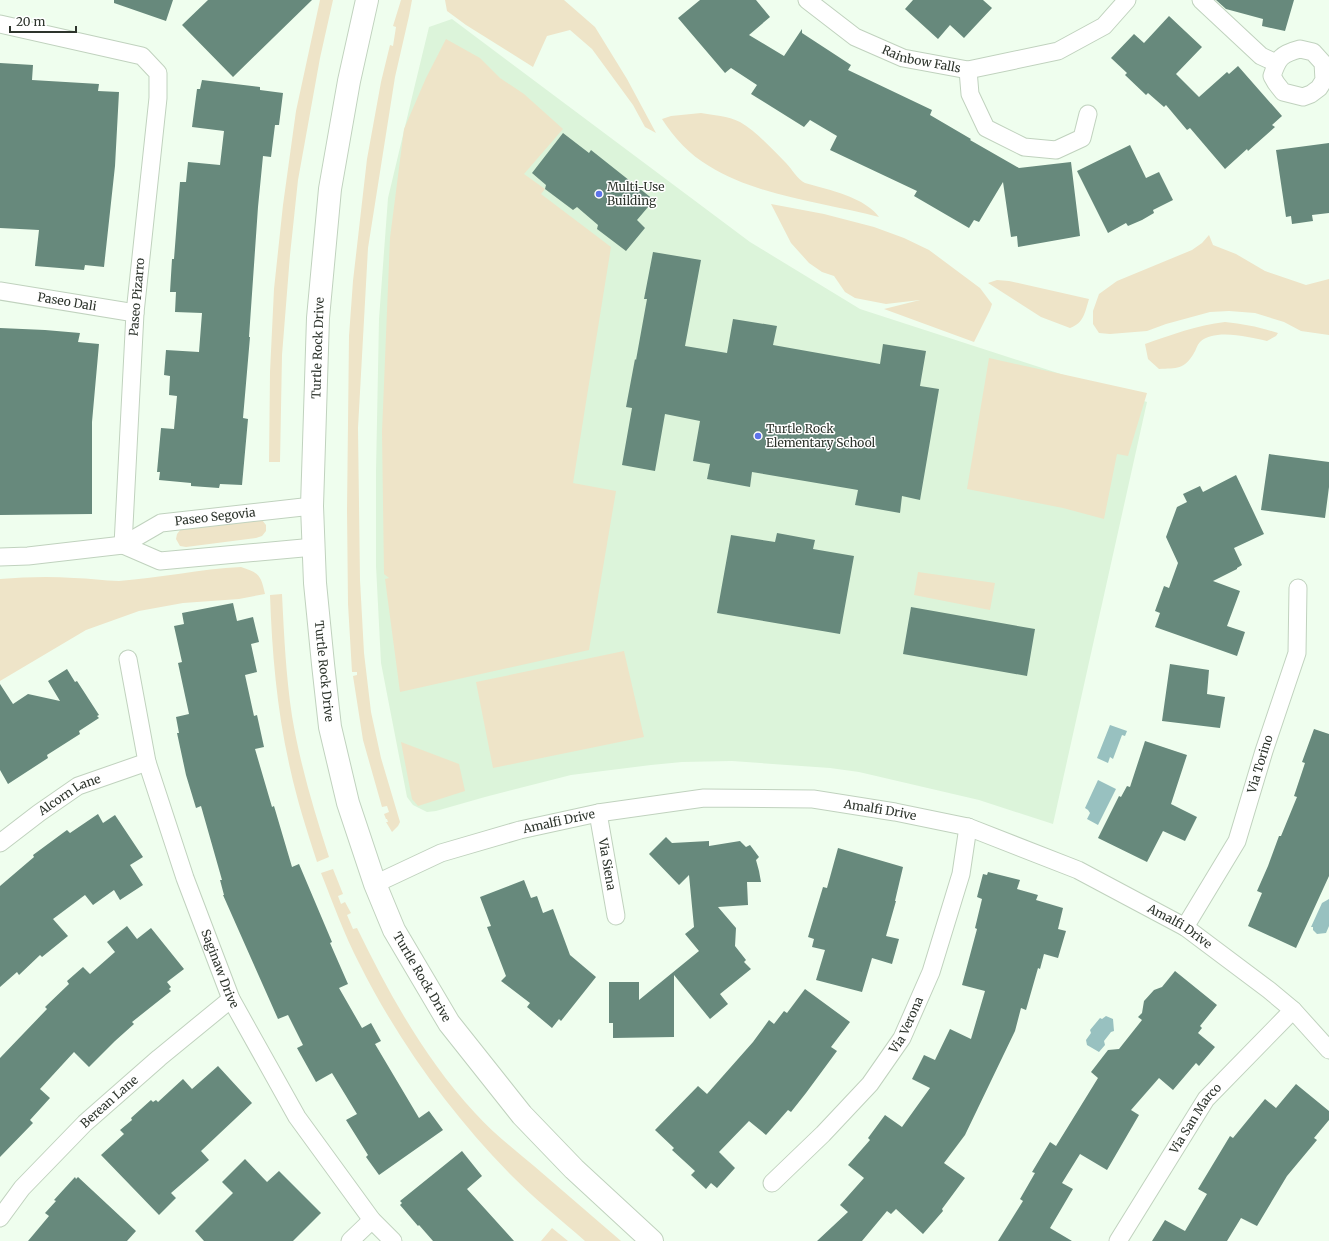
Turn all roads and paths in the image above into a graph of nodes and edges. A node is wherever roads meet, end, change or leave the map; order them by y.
1 (367, 0) edge
2 (807, 0) edge
3 (1127, 0) edge
4 (1201, 0) edge
5 (0, 24) edge
6 (1276, 63) dead end
7 (968, 70) junction
8 (1088, 114) dead end
9 (0, 291) edge
10 (135, 313) junction
11 (312, 506) junction
12 (124, 546) junction
13 (314, 547) junction
14 (0, 556) edge
15 (1298, 588) dead end
16 (128, 659) dead end
17 (147, 762) junction
18 (598, 813) junction
19 (968, 827) junction
20 (0, 843) edge
21 (375, 884) junction
22 (616, 916) dead end
23 (1185, 928) junction
24 (231, 999) junction
25 (1293, 1010) junction
26 (1329, 1050) edge
27 (772, 1183) dead end
28 (0, 1218) edge
29 (372, 1220) junction
30 (350, 1241) edge
31 (393, 1241) edge
32 (652, 1241) edge
33 (1118, 1241) edge

1 - 11 street, Turtle Rock Drive
2 - 7 street, Rainbow Falls
3 - 7 street, Rainbow Falls
4 - 6 street
5 - 10 street, Paseo Pizarro
7 - 8 street
9 - 10 street, Paseo Dali
10 - 12 street, Paseo Pizarro
11 - 12 street, Paseo Segovia
11 - 13 street, Turtle Rock Drive
12 - 13 street, Paseo Segovia
12 - 14 street, Paseo Segovia
13 - 21 street, Turtle Rock Drive
15 - 23 street, Via Torino
16 - 17 street, Saginaw Drive
17 - 20 street, Alcorn Lane
17 - 24 street, Saginaw Drive
18 - 19 street, Amalfi Drive
18 - 21 street, Amalfi Drive
18 - 22 street, Via Siena
19 - 23 street, Amalfi Drive
19 - 27 street, Via Verona
21 - 32 street, Turtle Rock Drive
23 - 25 street, Amalfi Drive
24 - 28 street, Berean Lane
24 - 29 street, Saginaw Drive
25 - 26 street, Amalfi Drive
25 - 33 street, Via San Marco
29 - 30 street
29 - 31 street, Saginaw Drive

